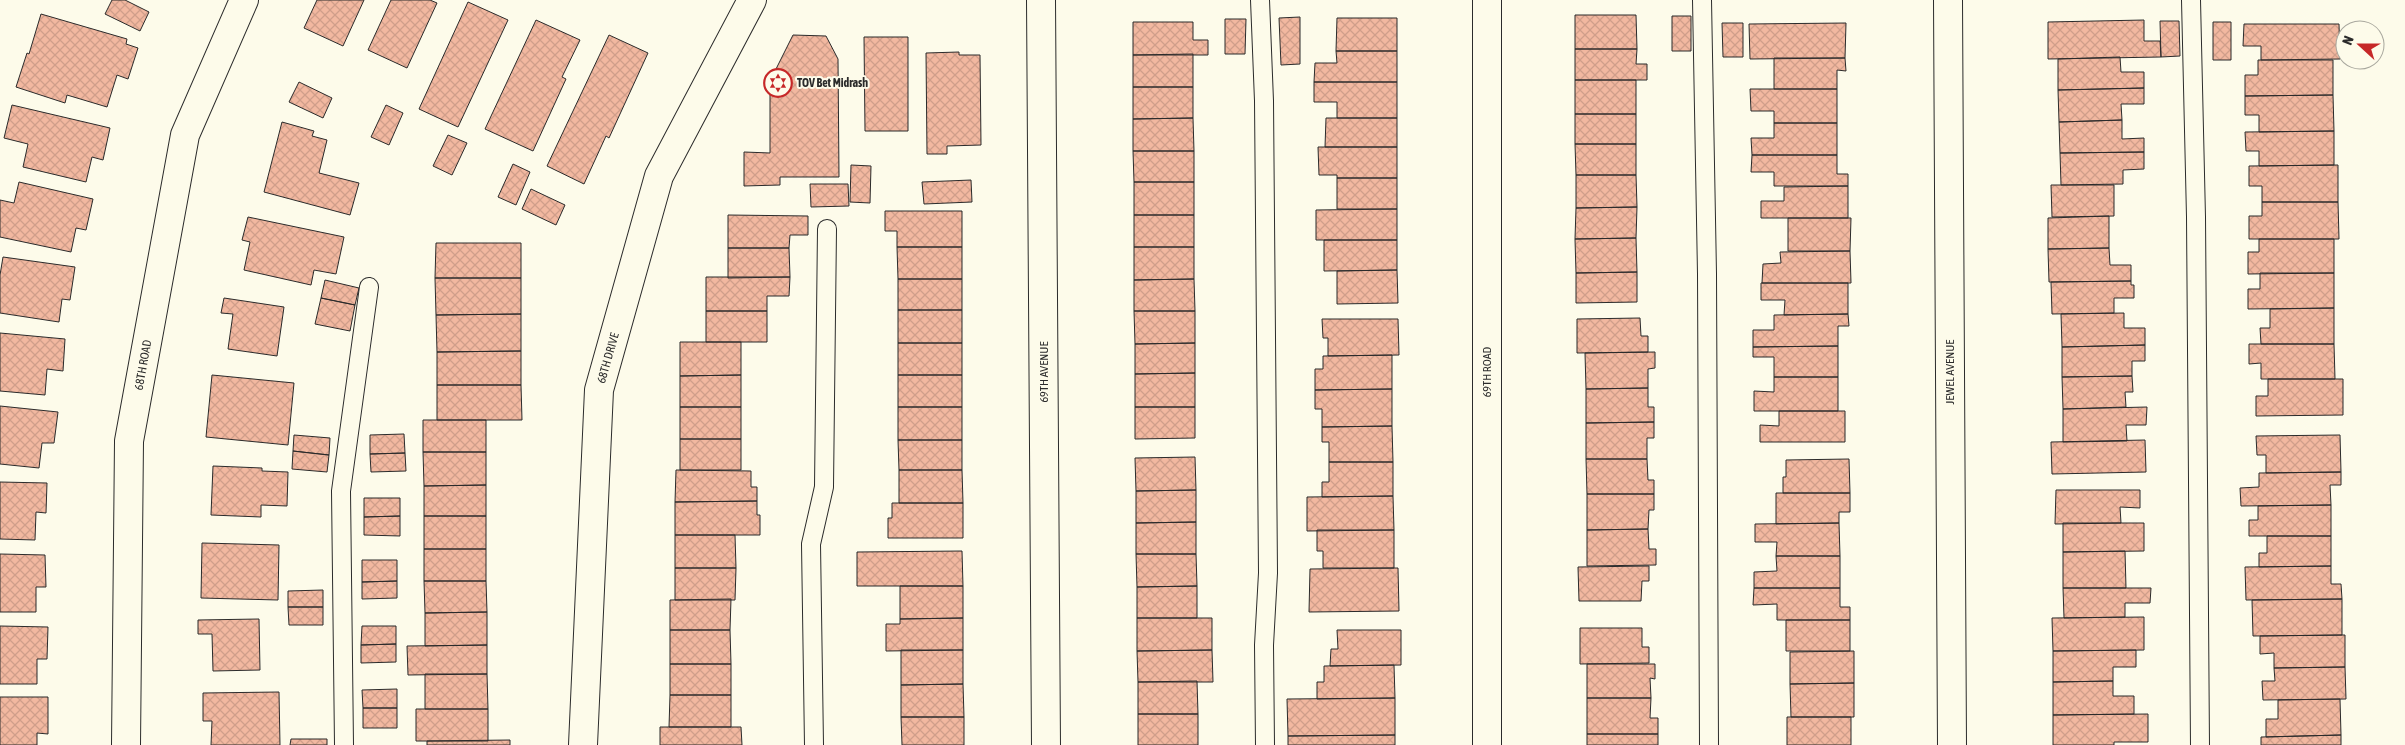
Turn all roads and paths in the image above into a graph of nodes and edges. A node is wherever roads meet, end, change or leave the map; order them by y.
1 (244, 0) edge
2 (752, 0) edge
3 (1042, 0) edge
4 (1260, 0) edge
5 (1486, 0) edge
6 (1702, 0) edge
7 (1948, 0) edge
8 (2191, 0) edge
9 (827, 229) dead end
10 (369, 287) dead end
11 (126, 745) edge
12 (344, 745) edge
13 (583, 745) edge
14 (814, 745) edge
15 (1046, 745) edge
16 (1266, 745) edge
17 (1486, 745) edge
18 (1709, 745) edge
19 (1952, 745) edge
20 (2200, 745) edge

1 - 11 street, 68TH ROAD
2 - 13 street, 68TH DRIVE
3 - 15 street, 69TH AVENUE
4 - 16 lane
5 - 17 street, 69TH ROAD
6 - 18 lane
7 - 19 street, JEWEL AVENUE
8 - 20 lane
9 - 14 lane
10 - 12 lane

